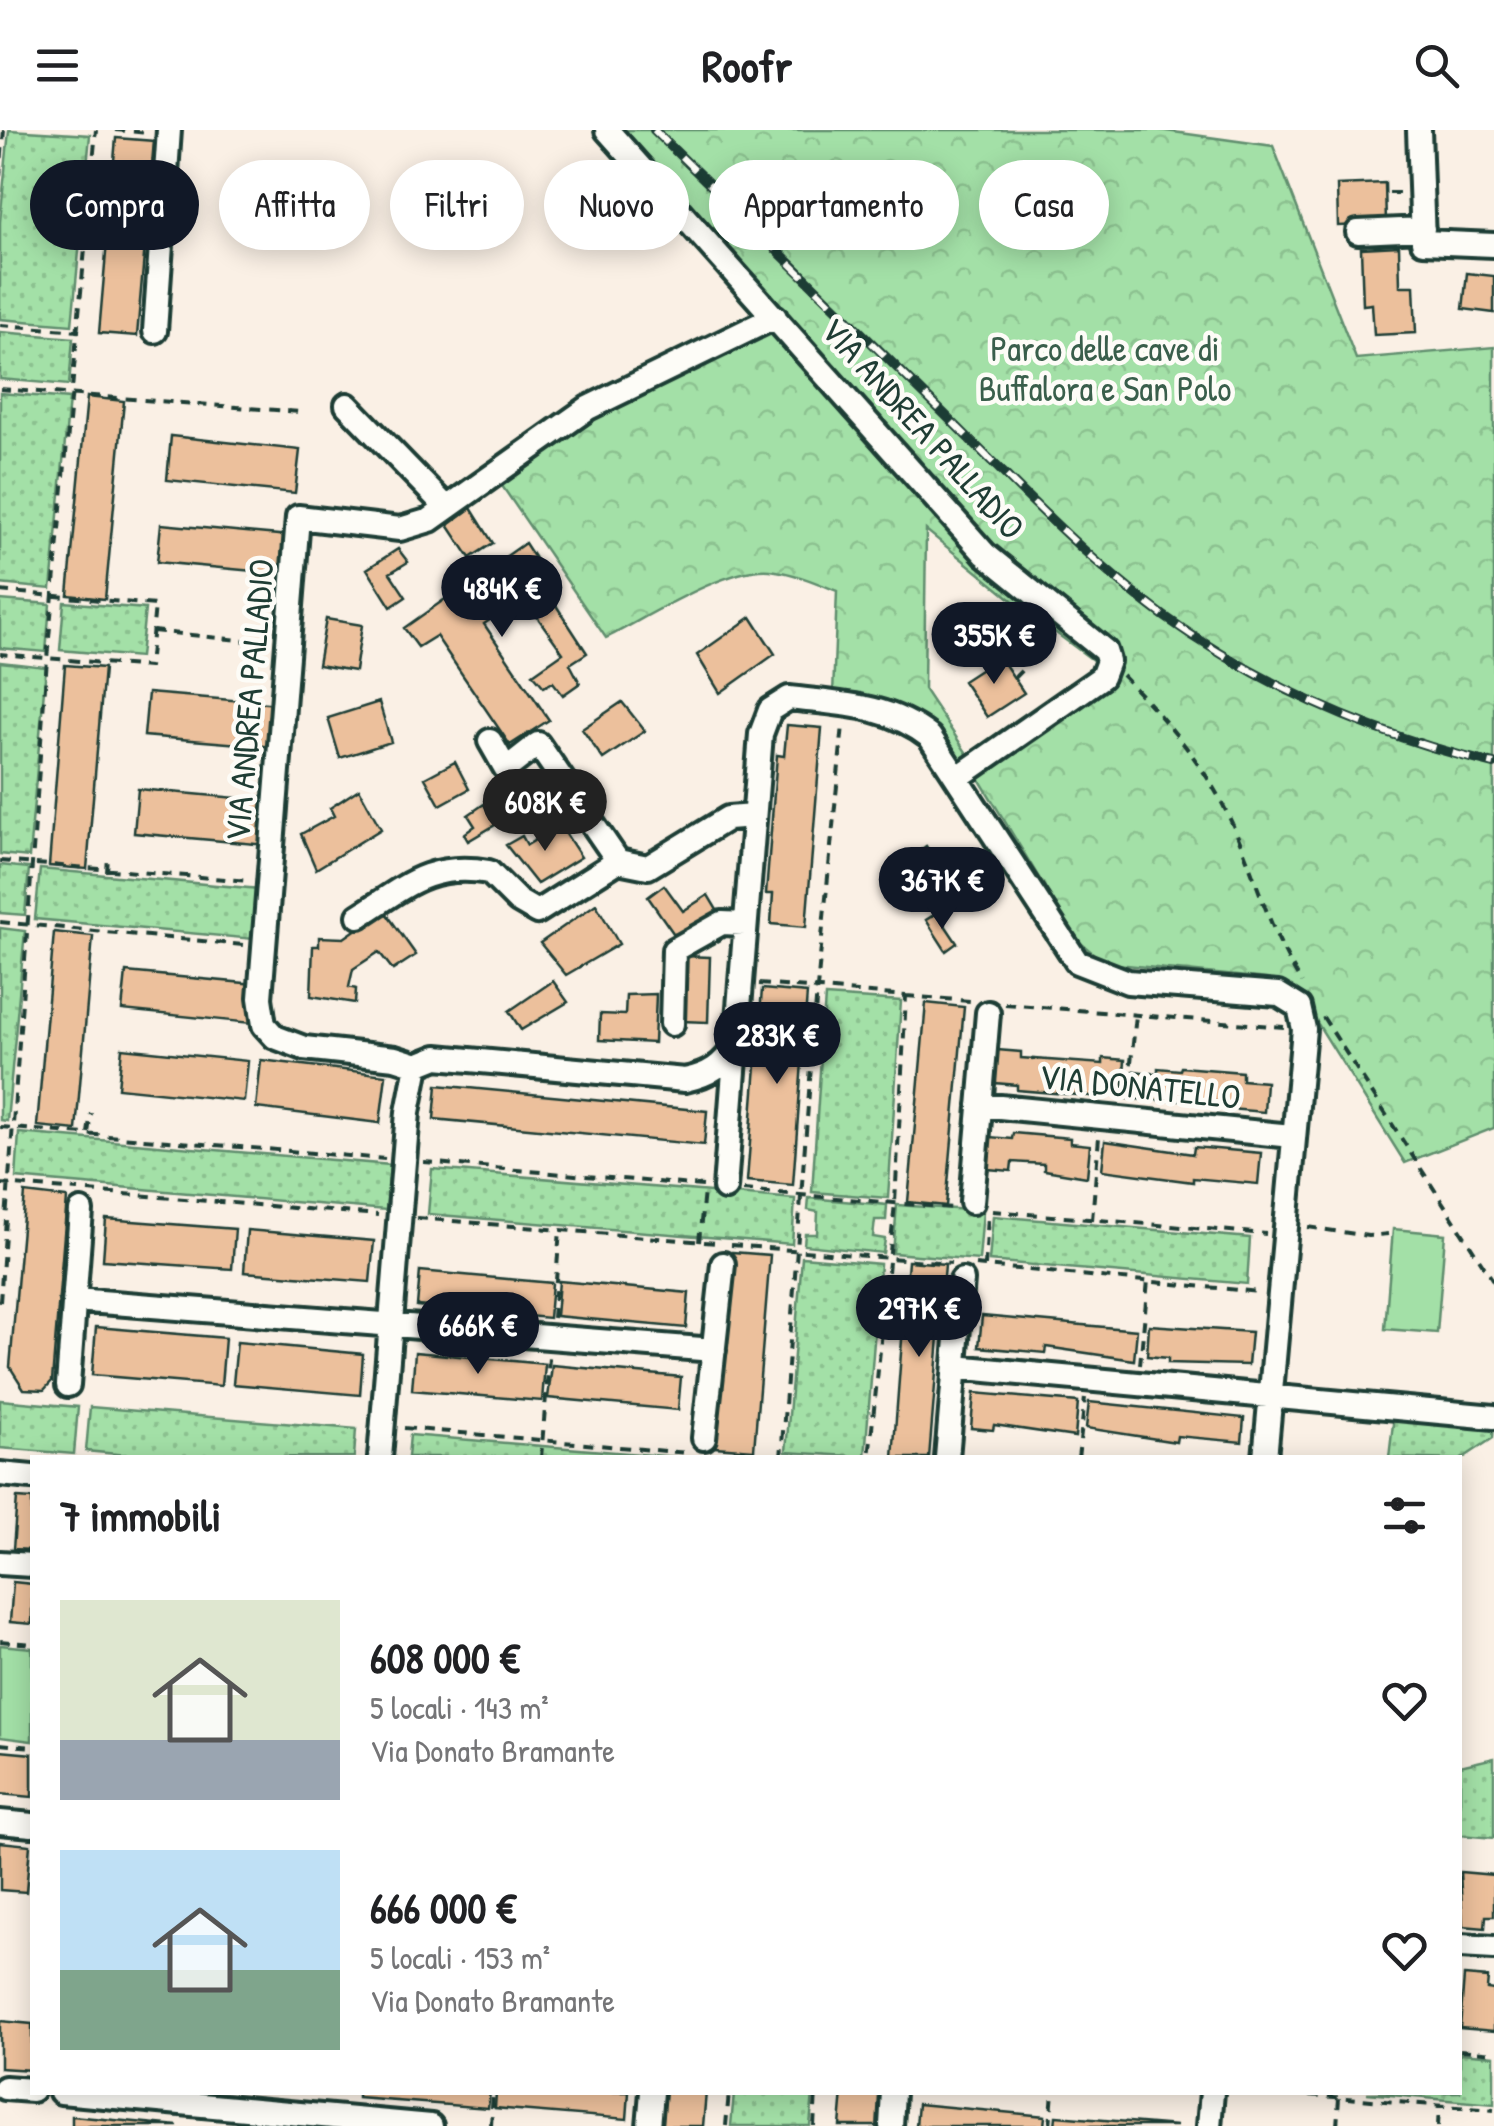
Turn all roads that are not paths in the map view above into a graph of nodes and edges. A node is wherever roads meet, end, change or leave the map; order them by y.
1 (606, 130) edge
2 (1420, 130) edge
3 (169, 132) edge
4 (1423, 229) junction
5 (1358, 232) dead end
6 (1494, 245) edge
7 (775, 317) junction
8 (155, 330) dead end
9 (347, 405) dead end
10 (447, 508) junction
11 (490, 741) dead end
12 (957, 778) junction
13 (753, 816) junction
14 (618, 861) junction
15 (359, 916) dead end
16 (745, 924) junction
17 (984, 1006) road end
18 (672, 1024) dead end
19 (736, 1045) junction
20 (418, 1065) junction
21 (980, 1104) junction
22 (1292, 1136) junction
23 (715, 1187) road end
24 (962, 1205) road end
25 (81, 1211) dead end
26 (723, 1264) dead end
27 (962, 1280) dead end
28 (74, 1300) junction
29 (390, 1323) junction
30 (714, 1350) junction
31 (954, 1367) junction
32 (68, 1384) dead end
33 (1270, 1397) junction
34 (1494, 1417) edge
35 (700, 1448) road end
36 (380, 1455) edge
37 (947, 1455) edge
38 (1265, 1455) edge
39 (0, 1474) edge
40 (30, 1477) edge
41 (0, 1563) edge
42 (30, 1566) edge
43 (0, 1822) edge
44 (30, 1825) edge
45 (1462, 1946) edge
46 (1494, 1948) edge
47 (4, 2088) dead end
48 (30, 2090) edge
49 (112, 2095) edge
50 (326, 2095) edge
51 (652, 2095) edge
52 (893, 2095) edge
53 (1212, 2095) edge
54 (324, 2122) edge
55 (431, 2126) edge
56 (649, 2126) edge
57 (891, 2126) edge
58 (1209, 2126) edge

1 - 7 street, VIA ANDREA PALLADIO
2 - 4 street
3 - 8 street
4 - 5 street
4 - 6 street
7 - 10 street, VIA ANDREA PALLADIO
7 - 12 street, VIA ANDREA PALLADIO
9 - 10 street
10 - 20 street, VIA ANDREA PALLADIO
11 - 14 street
12 - 13 street
12 - 22 street
13 - 14 street
13 - 16 street
14 - 15 street
16 - 18 street
16 - 19 street
17 - 21 street
19 - 20 street
19 - 23 street
20 - 29 street
21 - 22 street, VIA DONATELLO
21 - 24 street
22 - 33 street
25 - 28 street
26 - 30 street
27 - 31 street
28 - 29 street
28 - 32 street
29 - 30 street
29 - 36 street
30 - 35 street
31 - 33 street
31 - 37 street
33 - 34 street
33 - 38 street
39 - 40 street
41 - 42 street
43 - 44 street
45 - 46 street
47 - 48 street
49 - 54 street
50 - 54 street
51 - 56 street
52 - 57 street
53 - 58 street
54 - 55 street

